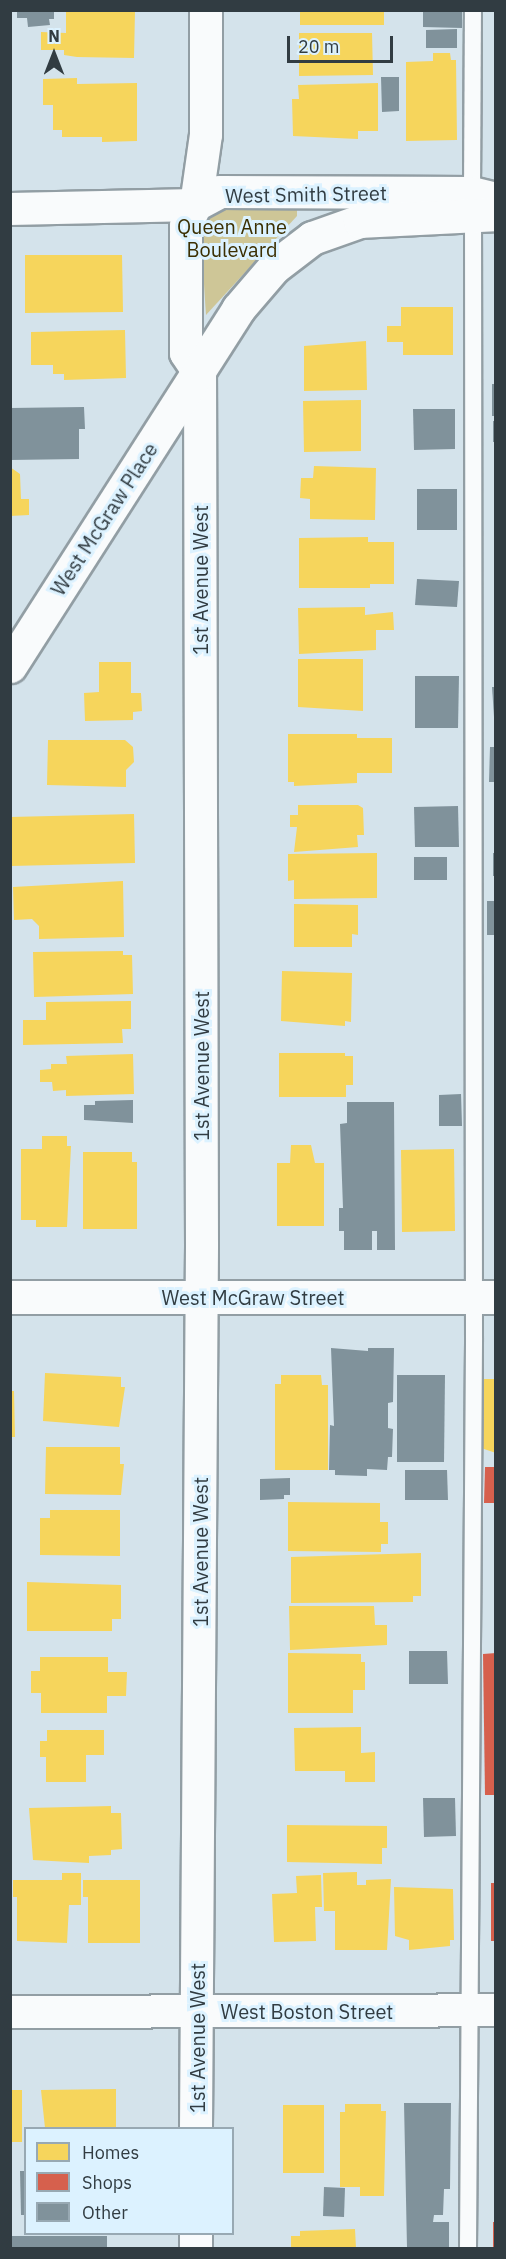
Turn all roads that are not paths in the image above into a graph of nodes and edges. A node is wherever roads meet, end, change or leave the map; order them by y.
1 (206, 10) edge
2 (473, 10) edge
3 (196, 205) junction
4 (484, 206) edge
5 (10, 209) edge
6 (200, 374) junction
7 (10, 666) edge
8 (201, 1296) junction
9 (10, 1297) edge
10 (485, 1297) edge
11 (197, 2011) junction
12 (484, 2011) edge
13 (10, 2012) edge
14 (196, 2127) edge
15 (468, 2248) edge

1 - 3 street, 1st Avenue West
2 - 4 lane
3 - 4 street, West Smith Street
3 - 5 street, West Smith Street
3 - 6 street, 1st Avenue West
4 - 6 street, West Smith Street
4 - 10 lane
6 - 7 street, West McGraw Place
6 - 8 street, 1st Avenue West
8 - 9 street, West McGraw Street
8 - 10 street, West McGraw Street
8 - 11 street, 1st Avenue West
10 - 12 lane
11 - 12 street, West Boston Street
11 - 13 street, West Boston Street
11 - 14 street, 1st Avenue West
12 - 15 lane

